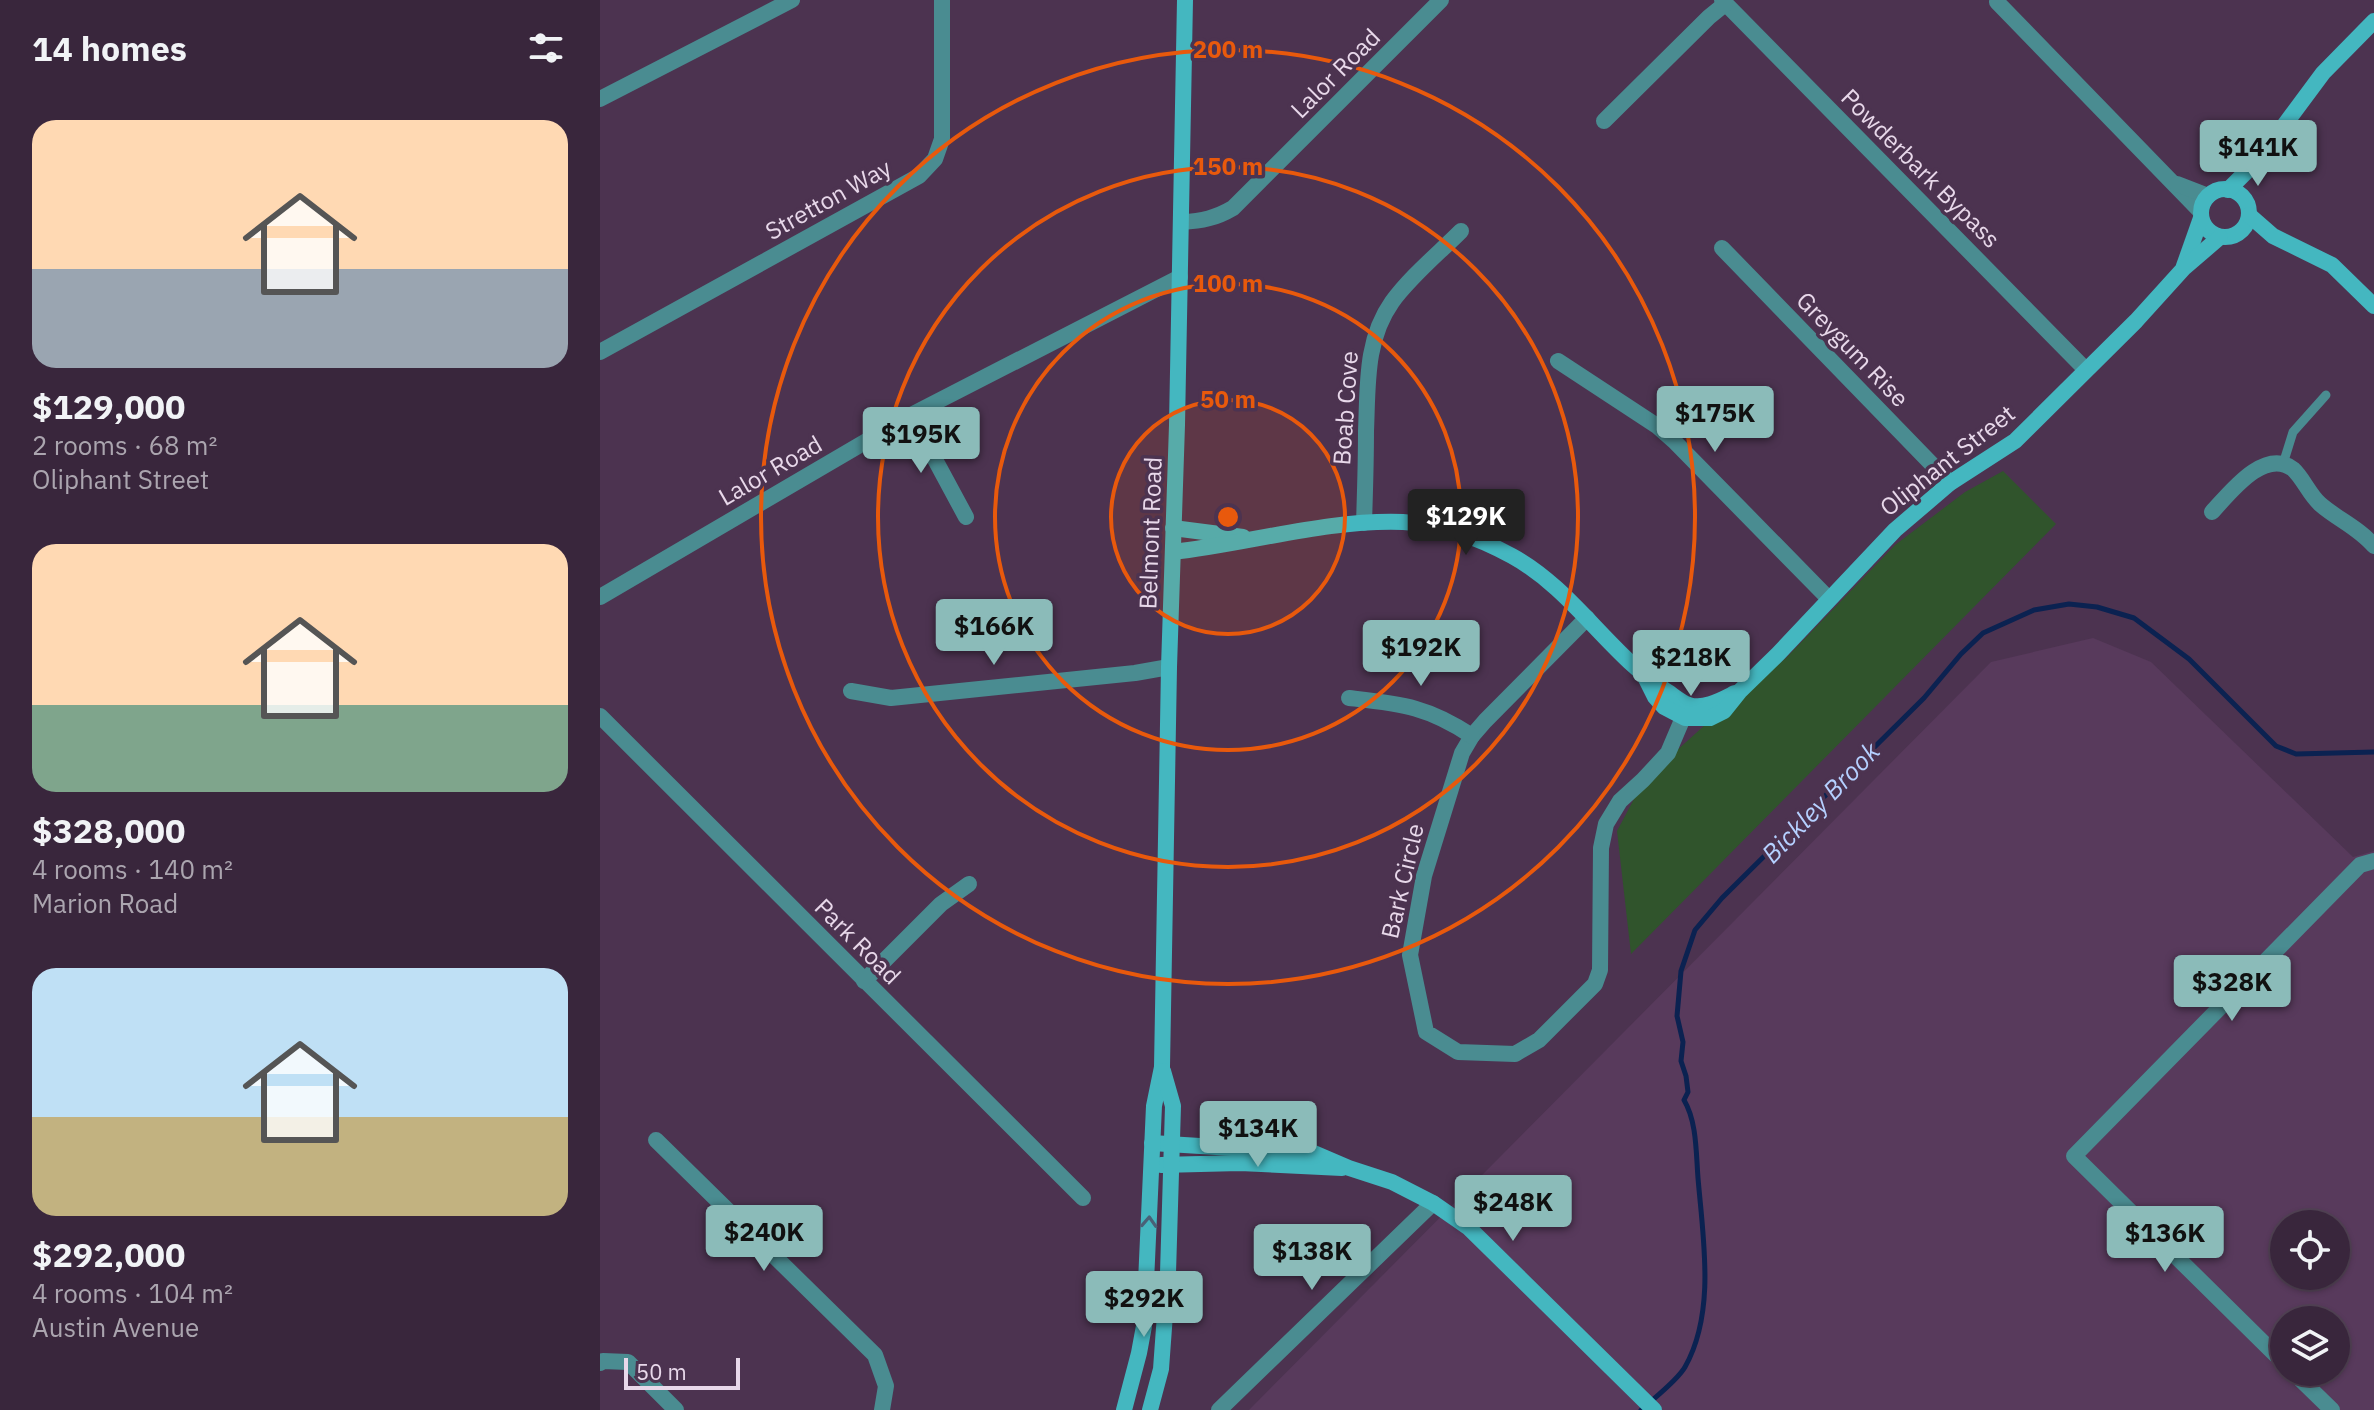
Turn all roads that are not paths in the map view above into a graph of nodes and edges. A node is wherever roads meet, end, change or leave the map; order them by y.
1 (792, 0) edge
2 (942, 0) edge
3 (1185, 0) edge
4 (1441, 0) edge
5 (1724, 2) edge
6 (1997, 2) dead end
7 (2374, 21) edge
8 (600, 99) edge
9 (1604, 121) dead end
10 (2260, 158) junction
11 (2228, 190) junction
12 (2247, 208) junction
13 (2204, 209) junction
14 (1182, 222) junction
15 (1461, 231) dead end
16 (2239, 232) junction
17 (2273, 236) junction
18 (2220, 237) junction
19 (1722, 248) dead end
20 (2184, 268) junction
21 (1180, 277) junction
22 (2374, 306) edge
23 (600, 352) edge
24 (1558, 361) dead end
25 (2086, 370) junction
26 (2326, 395) dead end
27 (911, 415) junction
28 (2283, 464) junction
29 (1950, 483) junction
30 (2212, 512) dead end
31 (966, 517) dead end
32 (1364, 523) junction
33 (1173, 528) junction
34 (1250, 538) junction
35 (2374, 546) edge
36 (1173, 552) junction
37 (600, 597) edge
38 (1829, 599) junction
39 (1587, 618) junction
40 (1169, 667) junction
41 (851, 691) dead end
42 (1349, 698) dead end
43 (1687, 711) junction
44 (600, 716) edge
45 (1472, 736) junction
46 (2374, 861) edge
47 (969, 884) dead end
48 (864, 981) junction
49 (1162, 1067) junction
50 (656, 1140) dead end
51 (1152, 1143) junction
52 (1173, 1144) junction
53 (1172, 1164) junction
54 (1152, 1166) junction
55 (1349, 1168) junction
56 (1083, 1198) dead end
57 (1433, 1203) junction
58 (2270, 1349) edge
59 (600, 1363) edge
60 (2307, 1386) edge
61 (676, 1410) edge
62 (882, 1410) edge
63 (1124, 1410) edge
64 (1150, 1410) edge
65 (1219, 1410) edge
66 (1654, 1410) edge
67 (2332, 1410) edge

1 - 8 street
2 - 23 street, Stretton Way
3 - 14 main road, Belmont Road
4 - 14 street, Lalor Road
5 - 9 street
5 - 25 street, Powderbark Bypass
6 - 13 street
7 - 10 main road
10 - 11 main road
10 - 12 main road
11 - 12 main road
11 - 13 main road
12 - 16 main road
12 - 17 main road
13 - 18 main road
13 - 20 main road, Oliphant Street
14 - 21 main road, Belmont Road
15 - 32 street, Boab Cove
16 - 17 main road
16 - 18 main road
17 - 22 main road
18 - 20 main road, Oliphant Street
19 - 29 street, Greygum Rise
20 - 25 main road, Oliphant Street
21 - 27 street, Lalor Road
21 - 33 main road, Belmont Road
24 - 38 street
25 - 29 main road, Oliphant Street
26 - 28 lane
27 - 31 street
27 - 37 street, Lalor Road
28 - 30 street
28 - 35 street
29 - 38 main road, Oliphant Street
32 - 34 main road
32 - 39 main road
33 - 34 main road
33 - 36 main road, Belmont Road
34 - 36 main road
36 - 40 main road, Belmont Road
38 - 43 main road, Oliphant Street
39 - 43 main road
39 - 45 street, Bark Circle
40 - 41 street
40 - 49 main road, Belmont Road
42 - 45 street
43 - 45 street, Bark Circle
44 - 48 street, Park Road
46 - 58 street
47 - 48 street
48 - 56 street, Park Road
49 - 51 main road, Belmont Road
49 - 52 main road, Belmont Road
50 - 62 street
51 - 52 main road
51 - 54 main road, Belmont Road
52 - 53 main road, Belmont Road
52 - 55 main road
53 - 54 main road
53 - 55 main road
53 - 64 main road, Belmont Road
63 -> 54 main road, Belmont Road
55 - 57 main road
57 - 65 street
57 - 66 main road
59 - 61 street
60 - 67 street

